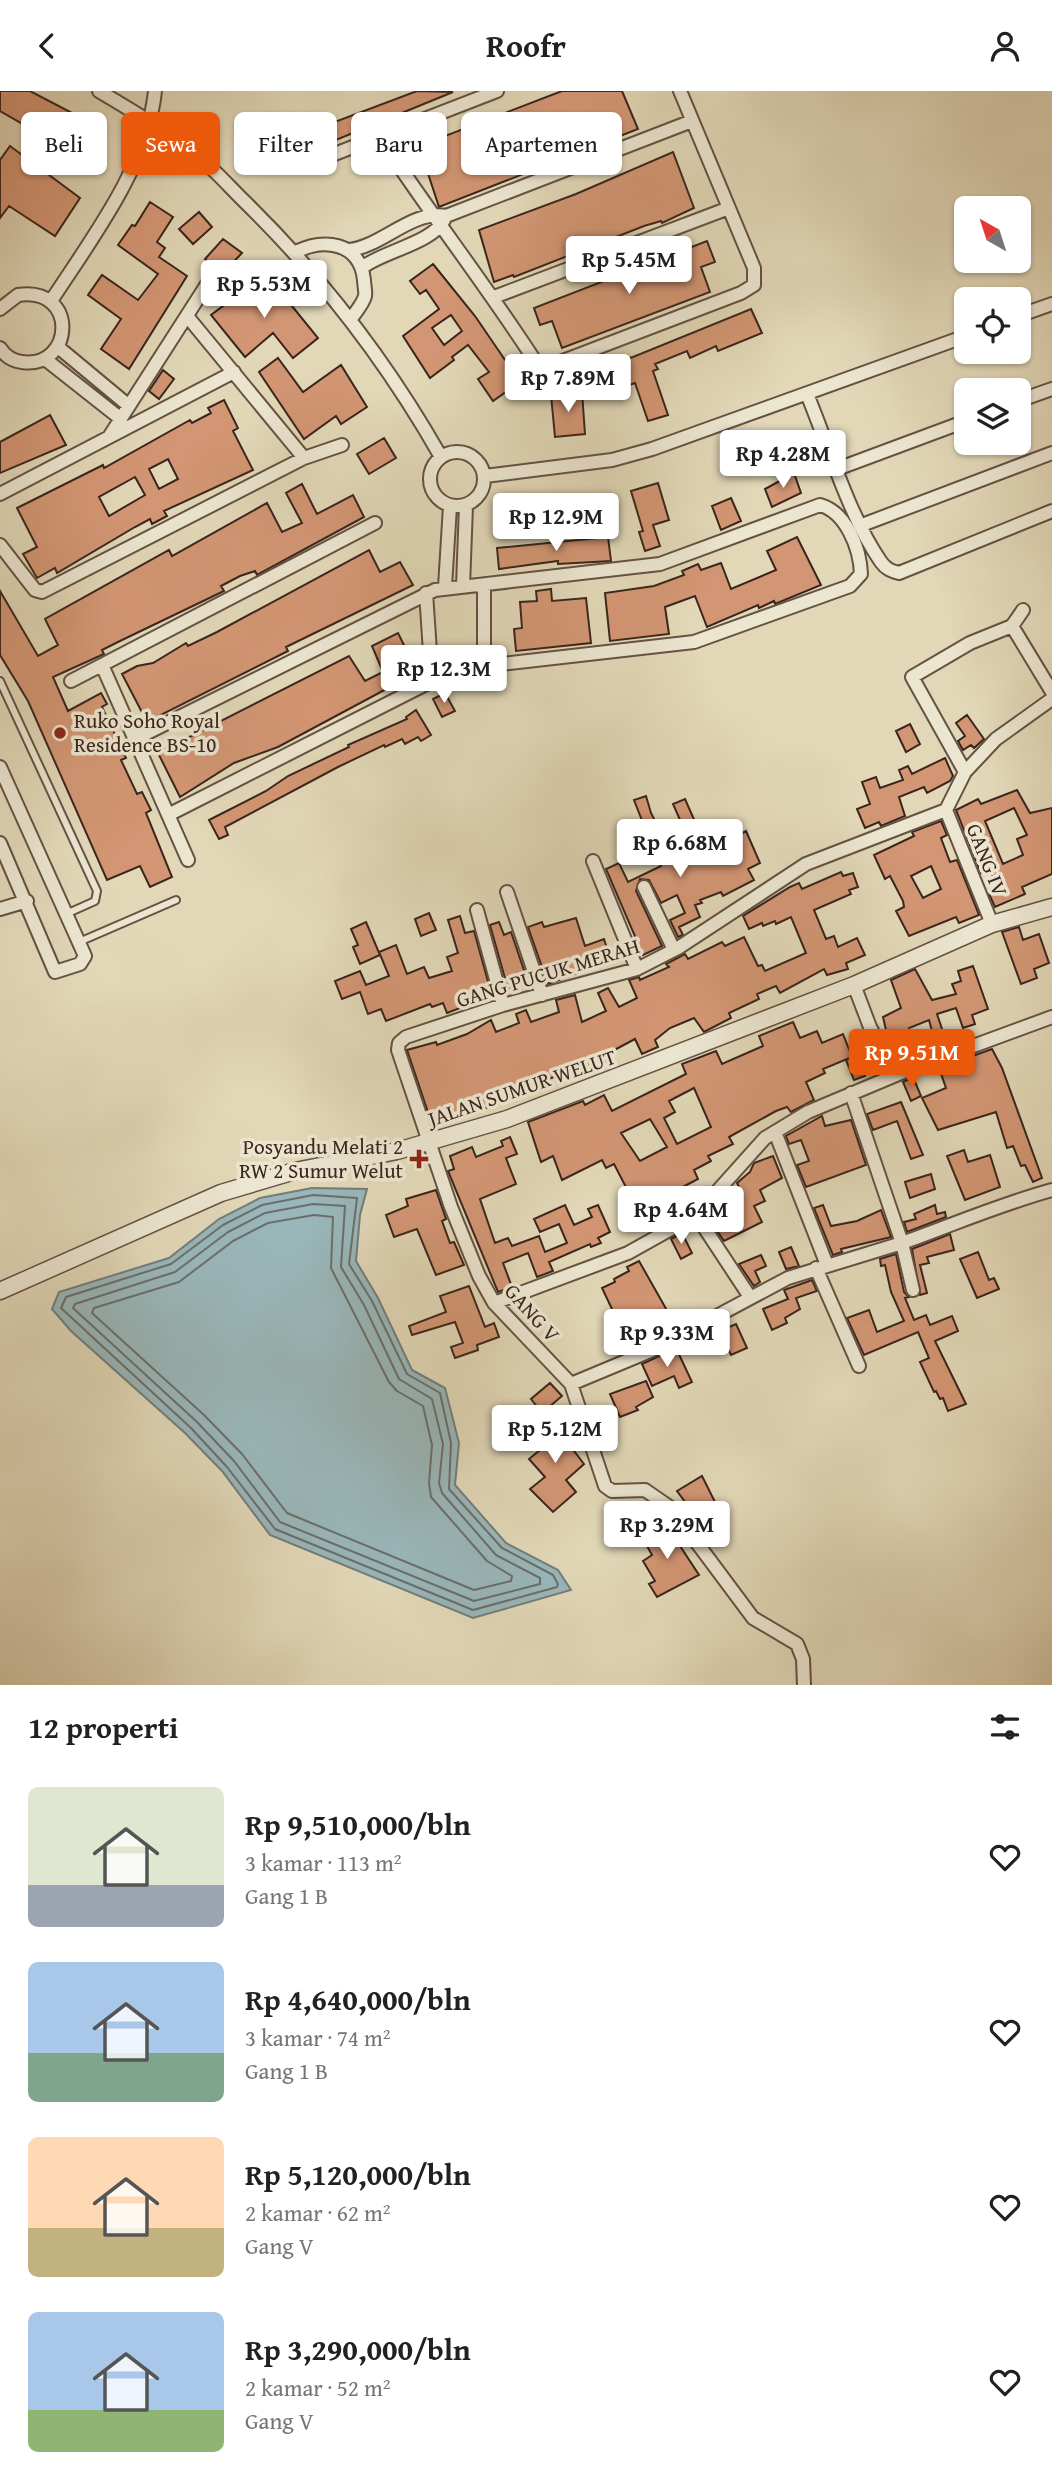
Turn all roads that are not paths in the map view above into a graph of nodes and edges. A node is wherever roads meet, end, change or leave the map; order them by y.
1 (99, 91) edge
2 (155, 91) edge
3 (497, 91) edge
4 (680, 91) edge
5 (135, 112) edge
6 (153, 112) edge
7 (442, 112) edge
8 (692, 121) junction
9 (126, 175) edge
10 (217, 175) edge
11 (405, 175) edge
12 (729, 208) junction
13 (430, 213) junction
14 (443, 221) junction
15 (349, 250) junction
16 (294, 253) junction
17 (363, 268) junction
18 (211, 278) dead end
19 (494, 297) junction
20 (2, 301) edge
21 (51, 301) junction
22 (1052, 304) edge
23 (1031, 311) edge
24 (187, 316) junction
25 (350, 320) junction
26 (954, 340) edge
27 (58, 347) junction
28 (1, 352) edge
29 (45, 359) junction
30 (234, 372) junction
31 (1052, 389) edge
32 (807, 394) junction
33 (1031, 396) edge
34 (129, 406) junction
35 (121, 418) junction
36 (954, 425) edge
37 (109, 437) junction
38 (342, 445) dead end
39 (1052, 453) edge
40 (441, 457) junction
41 (304, 458) junction
42 (837, 469) junction
43 (485, 476) junction
44 (0, 494) edge
45 (450, 506) junction
46 (466, 506) junction
47 (1052, 511) edge
48 (375, 523) dead end
49 (862, 525) junction
50 (0, 545) edge
51 (463, 586) junction
52 (484, 586) junction
53 (445, 587) junction
54 (426, 593) junction
55 (1023, 610) dead end
56 (1012, 626) junction
57 (102, 665) junction
58 (484, 666) junction
59 (0, 681) edge
60 (71, 681) dead end
61 (432, 681) junction
62 (1052, 692) edge
63 (1052, 699) edge
64 (135, 739) junction
65 (0, 767) edge
66 (965, 772) junction
67 (946, 810) junction
68 (169, 815) junction
69 (0, 843) edge
70 (188, 860) dead end
71 (593, 861) dead end
72 (644, 887) dead end
73 (507, 892) dead end
74 (176, 900) dead end
75 (27, 901) junction
76 (1052, 907) edge
77 (0, 909) edge
78 (477, 910) dead end
79 (66, 914) junction
80 (992, 924) junction
81 (79, 942) junction
82 (674, 950) junction
83 (637, 969) junction
84 (854, 985) junction
85 (541, 995) junction
86 (503, 1005) junction
87 (1052, 1017) edge
88 (895, 1075) junction
89 (852, 1093) junction
90 (775, 1132) junction
91 (430, 1141) junction
92 (1052, 1190) edge
93 (696, 1215) junction
94 (902, 1243) junction
95 (821, 1267) junction
96 (913, 1290) dead end
97 (0, 1291) edge
98 (750, 1297) junction
99 (494, 1303) junction
100 (859, 1366) dead end
101 (571, 1384) junction
102 (804, 1685) edge

1 - 5 street
2 - 6 street
3 - 7 street
4 - 8 street
8 - 12 street
8 - 14 street
9 - 21 street
10 - 16 street
11 - 13 street
12 - 19 street
12 - 19 street
13 - 14 street
13 - 15 street
14 - 17 street
14 - 19 street
15 - 16 street
15 - 17 street
16 - 25 street
17 - 25 street
18 - 24 street
20 - 21 street
21 - 27 street
22 - 23 street
24 - 30 street
24 - 34 street
25 - 40 street
26 - 32 street
27 - 29 street
27 - 34 street
28 - 29 street
29 - 35 street
30 - 37 street
30 - 41 street
31 - 33 street
32 - 42 street
32 - 43 street
34 - 35 street
35 - 37 street
36 - 42 street
37 - 44 street
38 - 41 street
39 - 49 street
40 - 43 street
40 - 45 street
41 - 50 street
42 - 49 street
43 - 46 street
45 - 46 street
45 - 53 street
46 - 51 street
47 - 49 street
48 - 57 street
51 - 52 street
51 - 53 street
52 - 58 street
52 - 58 street
53 - 54 street
54 - 61 street
54 - 64 street
55 - 56 street
56 - 62 street
56 - 66 street
57 - 60 street
57 - 64 street
58 - 61 street
59 - 79 lane
61 - 68 street
63 - 66 street
64 - 68 street
65 - 79 street
66 - 67 street
67 - 80 street, GANG IV
67 - 82 street, GANG PUCUK MERAH
68 - 70 street
69 - 75 street
71 - 83 street
72 - 82 street
73 - 85 street
74 - 81 lane
75 - 77 street
75 - 81 street
76 - 80 street, JALAN SUMUR WELUT
78 - 86 street
79 - 81 street
80 - 84 street, JALAN SUMUR WELUT
82 - 83 street, GANG PUCUK MERAH
83 - 85 street, GANG PUCUK MERAH
84 - 88 street
84 - 91 street, JALAN SUMUR WELUT
85 - 86 street, GANG PUCUK MERAH
86 - 91 street, GANG PUCUK MERAH
87 - 88 street
88 - 89 street
89 - 90 street
89 - 94 street
90 - 93 street
90 - 95 street
91 - 97 street, JALAN SUMUR WELUT
91 - 99 street, GANG V
92 - 94 street
93 - 98 street
93 - 99 street
94 - 95 street
94 - 96 street
95 - 98 street
95 - 100 street
98 - 101 street
99 - 101 street, GANG V
101 - 102 street, GANG V

